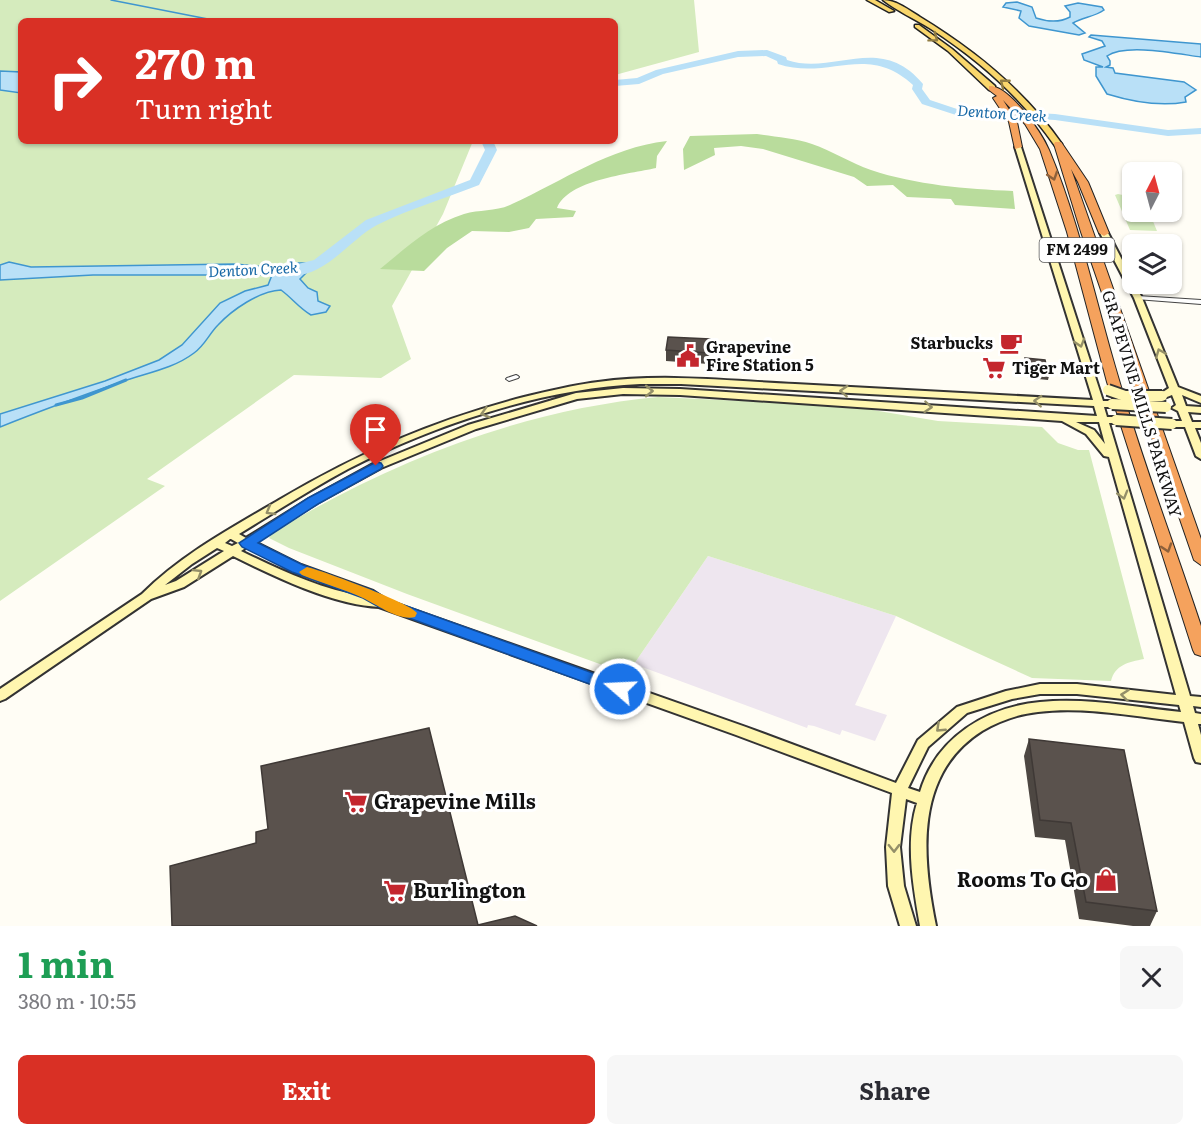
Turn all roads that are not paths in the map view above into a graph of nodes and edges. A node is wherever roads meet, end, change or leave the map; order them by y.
1 (870, 0) edge
2 (886, 0) edge
3 (957, 57) junction
4 (976, 59) junction
5 (992, 88) junction
6 (1058, 144) junction
7 (1018, 147) joint
8 (1104, 233) joint
9 (1138, 298) junction
10 (1201, 302) edge
11 (1091, 379) junction
12 (681, 386) junction
13 (1174, 389) junction
14 (1201, 400) edge
15 (1097, 403) junction
16 (1181, 408) junction
17 (1201, 410) edge
18 (1058, 418) junction
19 (1101, 419) junction
20 (1189, 425) junction
21 (1201, 425) edge
22 (1201, 455) edge
23 (1114, 464) junction
24 (231, 535) junction
25 (217, 543) junction
26 (247, 543) junction
27 (233, 552) junction
28 (1201, 560) edge
29 (146, 597) junction
30 (384, 604) junction
31 (1201, 650) edge
32 (0, 696) edge
33 (1184, 700) junction
34 (1201, 702) edge
35 (1195, 718) edge
36 (1200, 754) edge
37 (900, 790) junction
38 (923, 799) junction
39 (908, 926) edge
40 (928, 926) edge

1 -> 3 main road, GRAPEVINE MILLS PARKWAY / FM 2499
2 - 4 main road, GRAPEVINE MILLS PARKWAY / FM 2499
3 - 4 main road
3 - 5 main road, GRAPEVINE MILLS PARKWAY / FM 2499
6 -> 4 main road, GRAPEVINE MILLS PARKWAY / FM 2499
5 - 7 highway
5 -> 31 highway, GRAPEVINE MILLS PARKWAY / FM 2499
6 - 8 highway
6 - 28 highway, GRAPEVINE MILLS PARKWAY / FM 2499
7 -> 11 street
8 - 9 street, GRAPEVINE MILLS PARKWAY
9 - 10 street
13 -> 9 street, GRAPEVINE MILLS PARKWAY
11 - 13 street, bridge
11 - 15 street
15 -> 12 street
12 -> 18 street
12 -> 24 street
26 -> 12 street
13 - 14 street
13 - 16 street, GRAPEVINE MILLS PARKWAY
15 - 16 street, bridge
15 - 19 street
16 - 17 street
16 - 20 street, GRAPEVINE MILLS PARKWAY
18 - 19 street
18 - 23 street
19 - 20 street, bridge
19 - 23 street
20 - 21 street
20 - 22 street, GRAPEVINE MILLS PARKWAY
23 -> 33 street
24 - 25 street
24 - 26 street
25 - 27 street
25 - 29 street
26 - 27 street
26 - 30 street
29 -> 27 street
27 - 30 street
29 - 32 street
30 - 37 street
33 - 34 street
33 - 35 street
33 -> 37 street
35 - 36 street
35 - 38 street
37 - 38 street
37 -> 39 street
38 - 40 street

